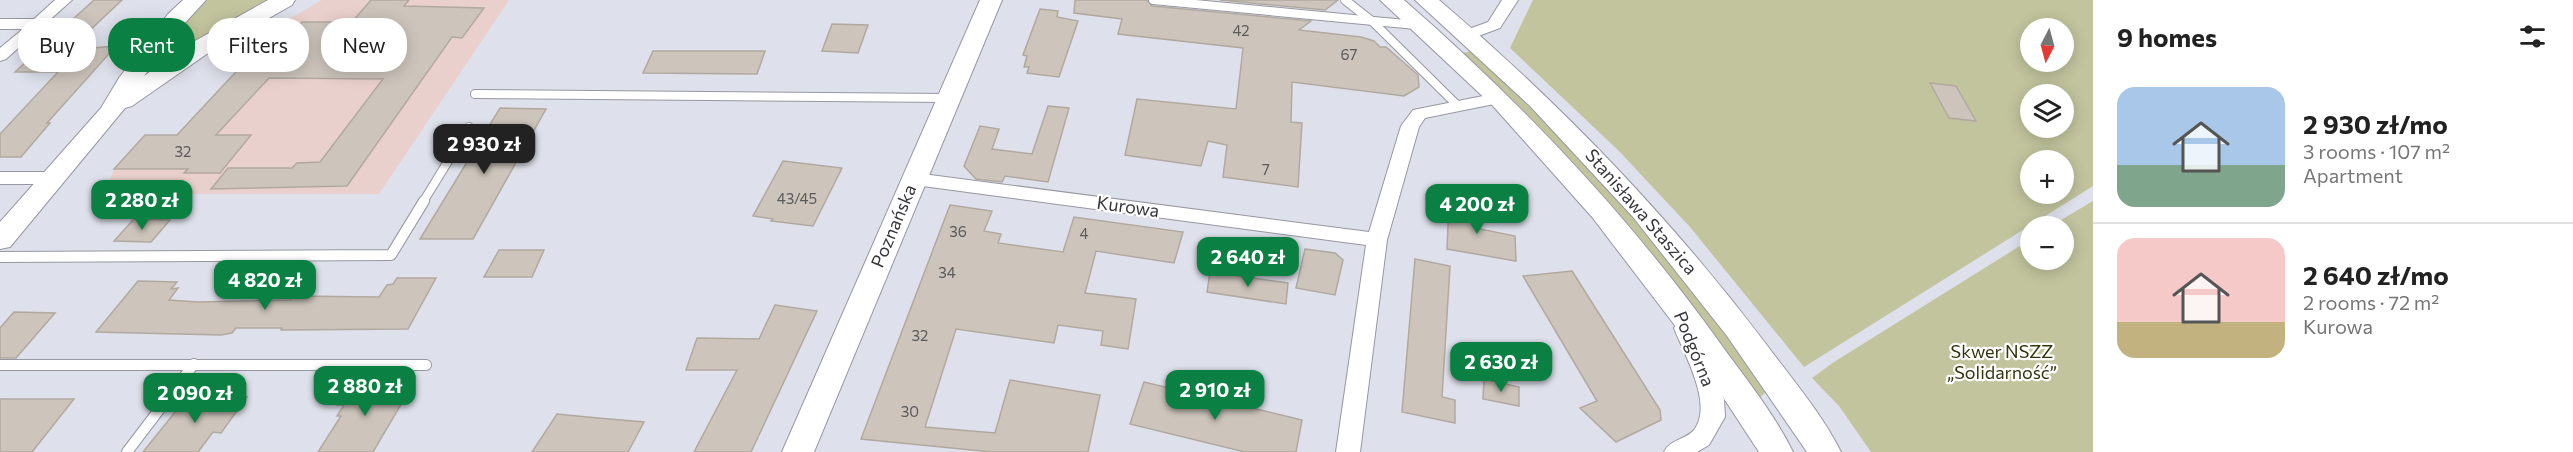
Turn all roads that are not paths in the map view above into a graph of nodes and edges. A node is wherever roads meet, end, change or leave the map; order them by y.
1 (64, 0) edge
2 (195, 0) edge
3 (284, 0) edge
4 (991, 0) edge
5 (1153, 0) edge
6 (1345, 0) edge
7 (1391, 0) edge
8 (1510, 0) edge
9 (1423, 13) edge
10 (44, 18) edge
11 (1373, 22) junction
12 (0, 24) edge
13 (18, 24) edge
14 (1467, 35) junction
15 (18, 41) edge
16 (0, 56) edge
17 (476, 94) dead end
18 (947, 98) junction
19 (1498, 98) junction
20 (1458, 106) junction
21 (111, 111) junction
22 (469, 127) dead end
23 (0, 178) edge
24 (54, 178) junction
25 (915, 179) junction
26 (0, 240) edge
27 (1377, 240) junction
28 (0, 257) edge
29 (1674, 301) junction
30 (194, 364) junction
31 (0, 365) edge
32 (426, 365) dead end
33 (127, 452) edge
34 (798, 452) edge
35 (1348, 452) edge
36 (1676, 452) edge
37 (1777, 452) edge
38 (1825, 452) edge

1 - 10 street
2 - 21 main road
3 - 21 main road
4 - 18 main road, Poznańska
5 - 11 lane
6 - 11 lane
7 - 9 main road, Stanisława Staszica
8 - 14 street
9 - 11 lane
9 - 14 main road, Stanisława Staszica
9 - 19 main road, Stanisława Staszica
11 - 20 lane
12 - 13 street
14 - 38 main road, Stanisława Staszica
15 - 16 street
17 - 18 lane
18 - 25 main road, Poznańska
19 - 20 street
19 - 29 main road, Stanisława Staszica
20 - 27 street
21 - 24 main road
22 - 28 lane
23 - 24 street
24 - 26 main road
25 - 27 street, Kurowa
25 - 34 main road, Poznańska
27 - 35 street
29 - 36 street, Podgórna
29 - 37 main road, Stanisława Staszica
30 - 31 lane
30 - 32 lane
30 - 33 lane

